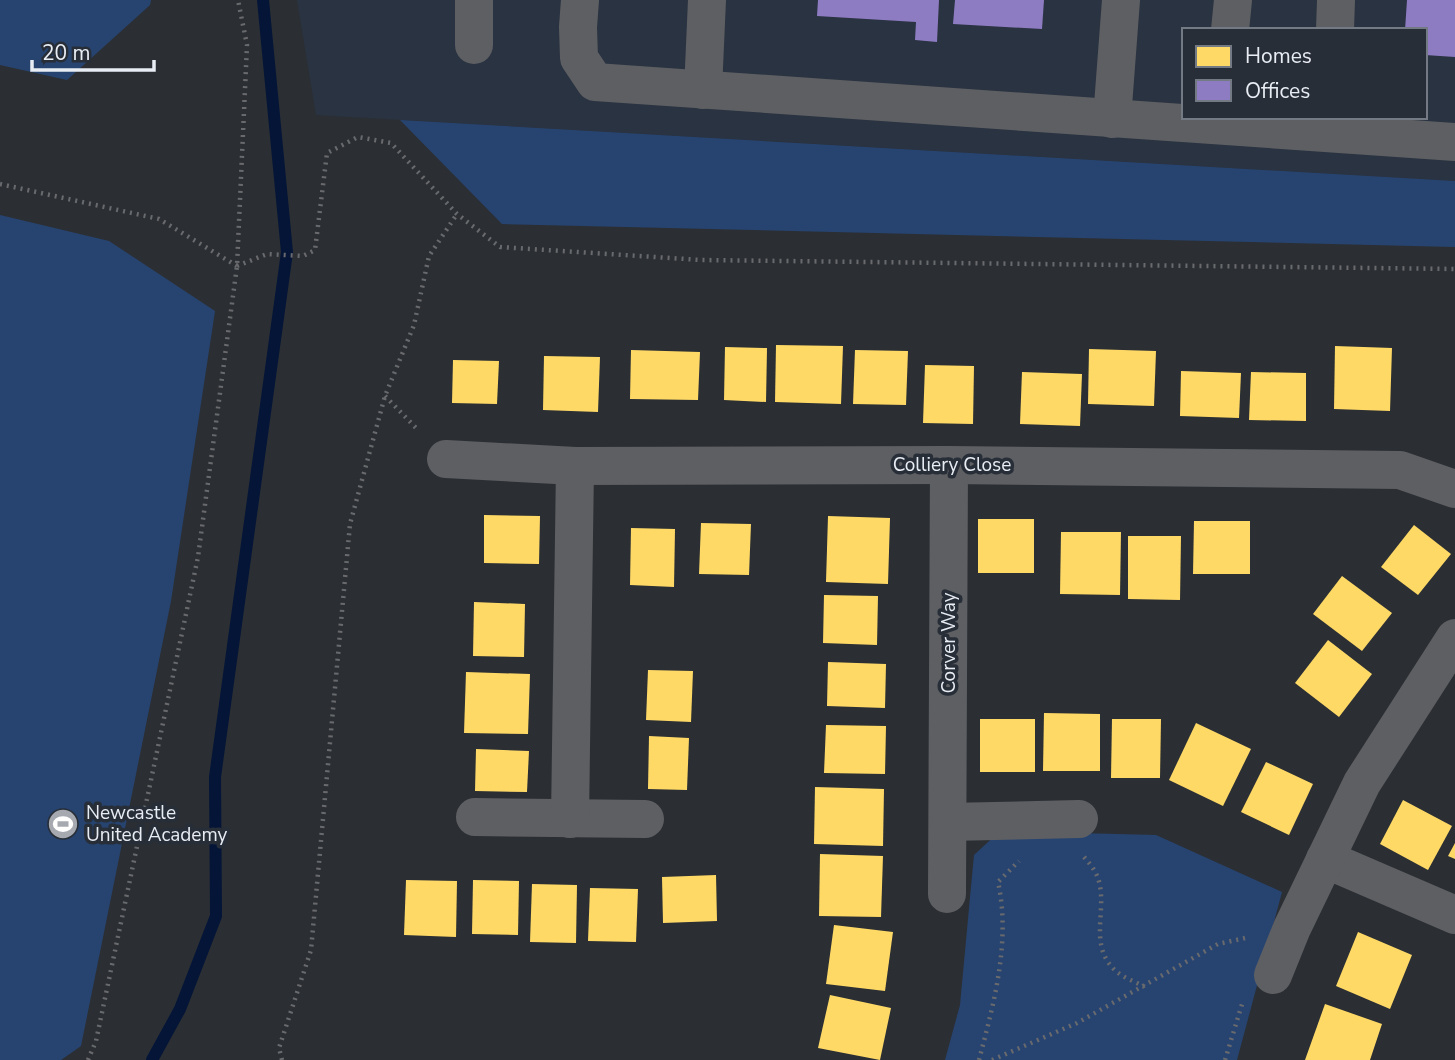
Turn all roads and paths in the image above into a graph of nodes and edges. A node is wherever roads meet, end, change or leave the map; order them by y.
1 (237, 0) edge
2 (474, 0) edge
3 (707, 0) edge
4 (1121, 0) edge
5 (1233, 0) edge
6 (1336, 0) edge
7 (579, 14) edge
8 (1230, 28) edge
9 (1335, 28) edge
10 (474, 45) dead end
11 (704, 90) junction
12 (1112, 119) junction
13 (1222, 122) edge
14 (1331, 126) edge
15 (1455, 142) edge
16 (0, 184) edge
17 (457, 214) junction
18 (237, 267) junction
19 (1455, 269) edge
20 (385, 396) junction
21 (446, 459) joint
22 (949, 465) junction
23 (575, 466) junction
24 (1455, 489) edge
25 (1455, 638) edge
26 (475, 817) dead end
27 (570, 818) junction
28 (645, 819) dead end
29 (948, 822) junction
30 (1077, 835) joint
31 (1027, 856) dead end
32 (1325, 859) junction
33 (947, 894) dead end
34 (1455, 915) edge
35 (1292, 928) junction
36 (1273, 975) dead end
37 (1145, 987) junction
38 (88, 1060) edge
39 (282, 1060) edge
40 (979, 1060) edge
41 (992, 1060) edge

1 - 18 path
2 - 10 street
3 - 11 street
4 - 12 street
5 - 8 street
6 - 9 street
7 - 11 street
11 - 12 street
12 - 13 street
13 - 14 street
14 - 15 street
16 - 18 path
17 - 18 path
17 - 19 path
17 - 20 path
18 - 38 path
20 - 21 path
20 - 39 path
21 - 23 street, Colliery Close
22 - 23 street, Colliery Close
22 - 24 street, Colliery Close
22 - 29 street, Corver Way
23 - 27 street
25 - 32 street
26 - 27 street
27 - 28 street
29 - 30 street
29 - 33 street, Corver Way
30 - 37 path
31 - 40 path
32 - 34 street
32 - 35 street
35 - 36 street
35 - 37 path
37 - 41 path

